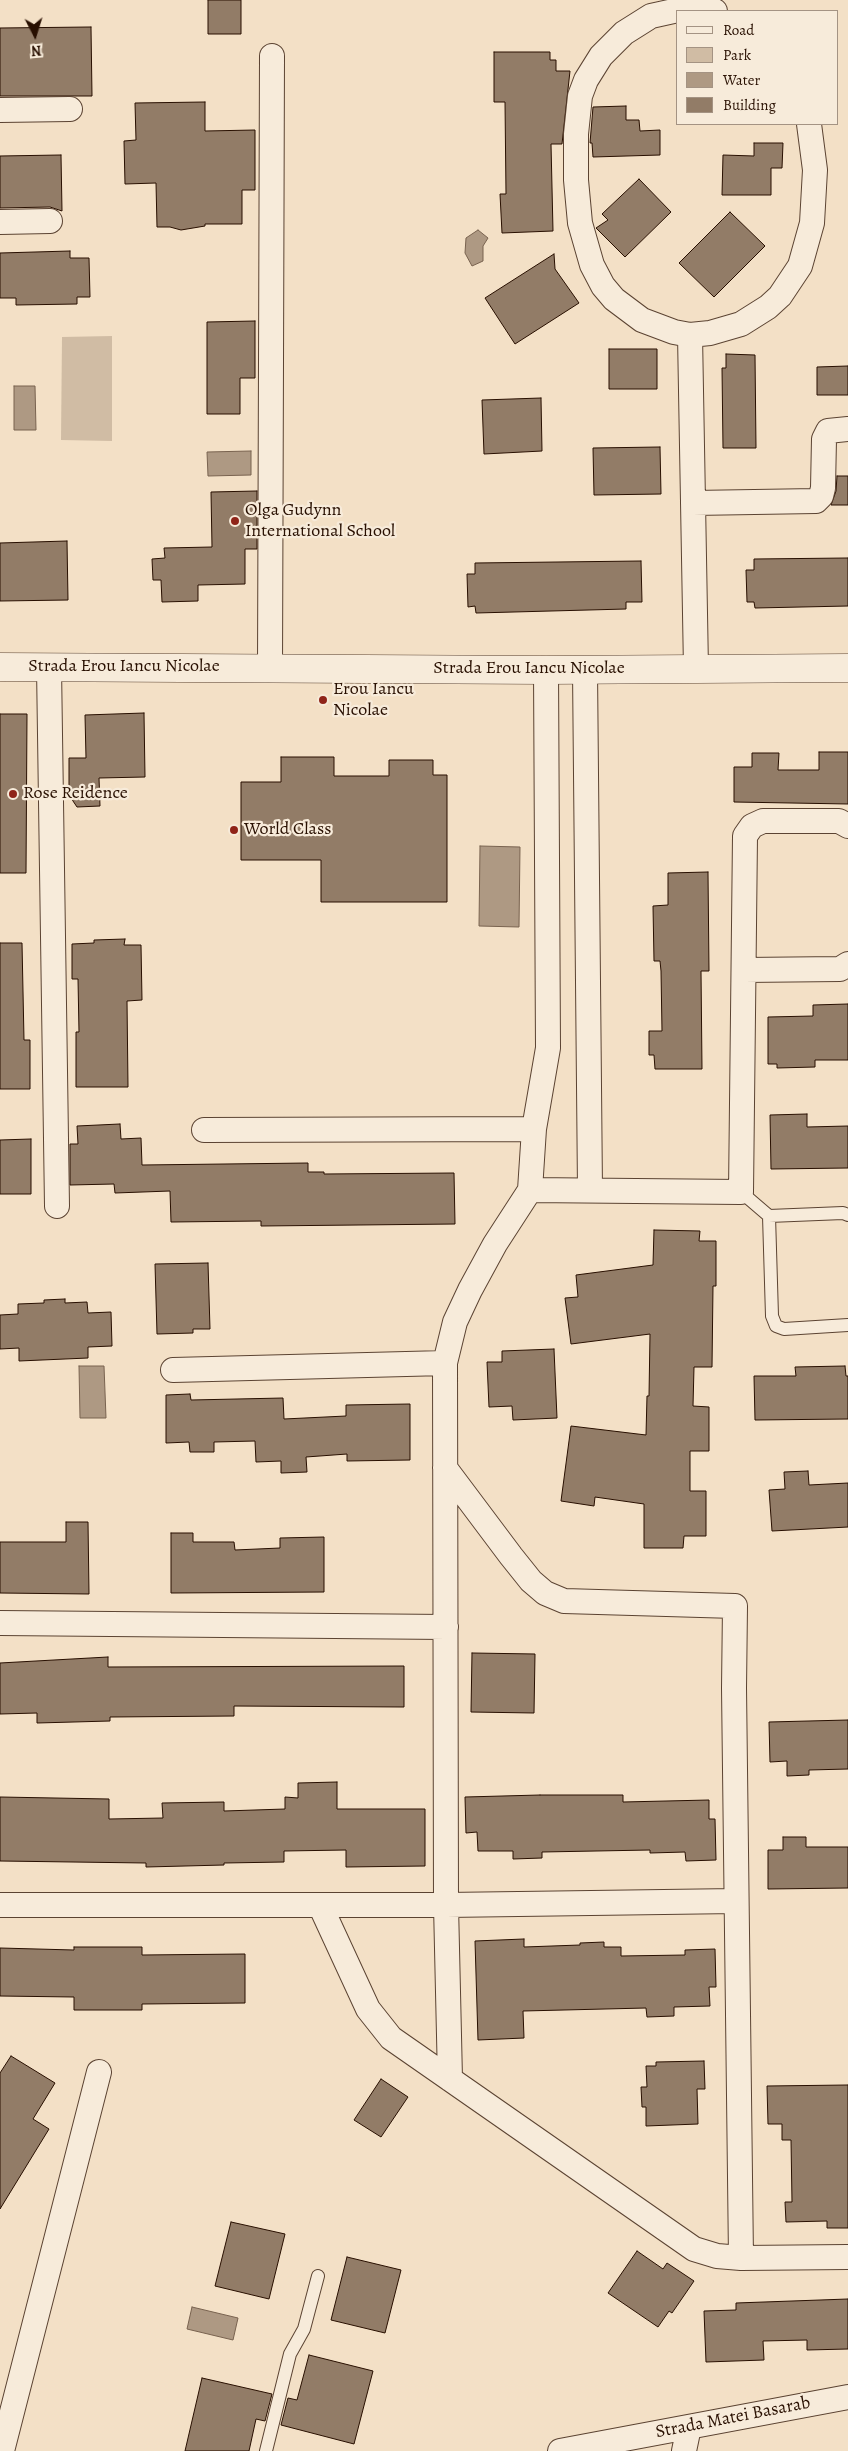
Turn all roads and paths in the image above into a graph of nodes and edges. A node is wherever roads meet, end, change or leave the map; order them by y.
1 (676, 10) edge
2 (678, 10) edge
3 (710, 10) edge
4 (272, 56) dead end
5 (70, 109) dead end
6 (0, 110) edge
7 (809, 125) edge
8 (50, 221) dead end
9 (0, 222) edge
10 (690, 335) junction
11 (848, 429) edge
12 (693, 503) junction
13 (0, 667) edge
14 (49, 667) junction
15 (270, 668) junction
16 (848, 668) edge
17 (696, 669) junction
18 (546, 670) junction
19 (585, 670) junction
20 (848, 826) edge
21 (848, 964) edge
22 (744, 970) junction
23 (534, 1129) junction
24 (204, 1130) dead end
25 (530, 1190) junction
26 (590, 1190) junction
27 (741, 1192) junction
28 (57, 1206) dead end
29 (848, 1215) edge
30 (769, 1216) junction
31 (848, 1325) edge
32 (445, 1363) junction
33 (173, 1370) dead end
34 (445, 1468) junction
35 (0, 1623) edge
36 (446, 1627) junction
37 (736, 1901) junction
38 (0, 1905) edge
39 (320, 1905) junction
40 (446, 1905) junction
41 (99, 2072) dead end
42 (450, 2078) junction
43 (848, 2257) edge
44 (741, 2258) junction
45 (318, 2276) dead end
46 (848, 2396) edge
47 (689, 2427) junction
48 (2, 2451) edge
49 (266, 2451) edge
50 (560, 2451) edge
51 (684, 2451) edge

1 - 10 street
2 - 3 street
4 - 15 street
5 - 6 street
7 - 10 street
8 - 9 street
10 - 12 street
11 - 12 street
12 - 17 street
13 - 14 street, Strada Erou Iancu Nicolae
14 - 15 street, Strada Erou Iancu Nicolae
14 - 28 street
15 - 18 street, Strada Erou Iancu Nicolae
16 - 17 street, Strada Erou Iancu Nicolae
17 - 19 street, Strada Erou Iancu Nicolae
18 - 19 street, Strada Erou Iancu Nicolae
18 - 23 street
19 - 26 street
20 - 22 street
21 - 22 street
22 - 27 street
23 - 24 street
23 - 25 street
25 - 26 street
25 - 32 street
26 - 27 street
27 - 30 lane
29 - 30 lane
30 - 31 lane
32 - 33 street
32 - 34 street
34 - 36 street
34 - 37 street
35 - 36 street
36 - 40 street
37 - 40 street
37 - 44 street
38 - 39 street
39 - 40 street
39 - 42 street
40 - 42 street
41 - 48 street
42 - 44 street
43 - 44 street
45 - 49 lane
46 - 47 street, Strada Matei Basarab
47 - 50 street, Strada Matei Basarab
47 - 51 street

